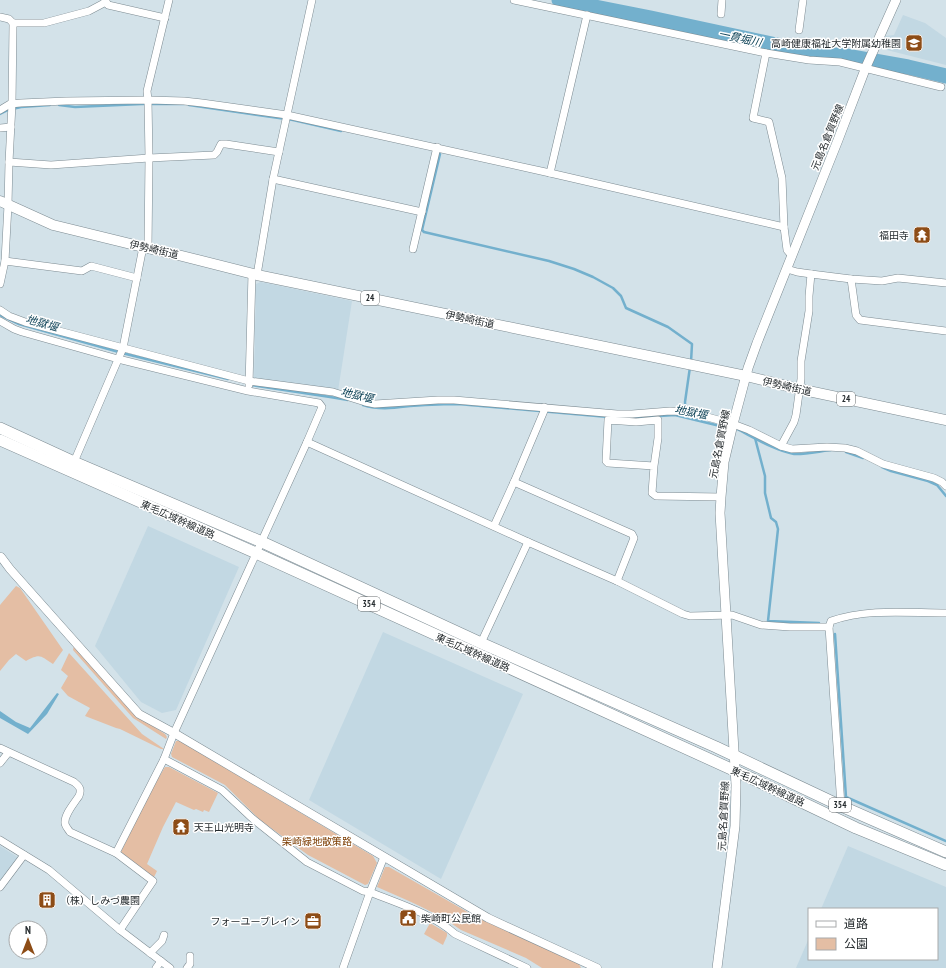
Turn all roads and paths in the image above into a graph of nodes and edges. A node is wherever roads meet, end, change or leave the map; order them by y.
1 (169, 0) edge
2 (312, 0) edge
3 (514, 0) edge
4 (722, 0) edge
5 (803, 0) edge
6 (896, 0) edge
7 (106, 1) edge
8 (721, 14) dead end
9 (587, 15) junction
10 (0, 18) edge
11 (165, 18) junction
12 (13, 23) junction
13 (798, 30) dead end
14 (766, 53) junction
15 (866, 68) junction
16 (941, 87) dead end
17 (148, 100) junction
18 (12, 104) junction
19 (0, 110) edge
20 (287, 115) junction
21 (11, 127) junction
22 (0, 128) edge
23 (437, 147) junction
24 (279, 152) junction
25 (149, 158) junction
26 (9, 162) junction
27 (550, 173) junction
28 (273, 179) junction
29 (4, 203) edge
30 (422, 212) junction
31 (784, 228) junction
32 (145, 248) junction
33 (413, 249) dead end
34 (792, 256) junction
35 (5, 261) junction
36 (787, 269) junction
37 (255, 274) junction
38 (811, 274) junction
39 (137, 278) junction
40 (852, 279) junction
41 (946, 283) edge
42 (0, 284) edge
43 (0, 310) edge
44 (0, 321) edge
45 (946, 330) edge
46 (123, 348) junction
47 (118, 359) junction
48 (746, 376) junction
49 (249, 381) junction
50 (799, 389) junction
51 (248, 392) junction
52 (544, 407) junction
53 (646, 413) junction
54 (946, 420) edge
55 (647, 421) junction
56 (733, 424) junction
57 (0, 428) edge
58 (0, 440) edge
59 (308, 442) junction
60 (780, 446) junction
61 (74, 462) junction
62 (654, 466) junction
63 (514, 482) junction
64 (946, 486) edge
65 (721, 496) junction
66 (494, 526) junction
67 (262, 542) junction
68 (528, 542) junction
69 (256, 553) junction
70 (0, 557) edge
71 (617, 581) junction
72 (946, 613) edge
73 (727, 615) junction
74 (829, 627) junction
75 (481, 643) junction
76 (174, 732) junction
77 (0, 748) edge
78 (8, 752) junction
79 (735, 756) junction
80 (164, 760) junction
81 (0, 763) edge
82 (736, 771) junction
83 (841, 806) junction
84 (0, 840) edge
85 (946, 852) edge
86 (116, 853) junction
87 (24, 854) junction
88 (384, 857) junction
89 (946, 865) edge
90 (0, 887) edge
91 (370, 892) junction
92 (120, 930) junction
93 (164, 935) dead end
94 (150, 953) junction
95 (190, 956) dead end
96 (161, 961) junction
97 (588, 966) edge
98 (156, 968) edge
99 (170, 968) edge
100 (187, 968) edge
101 (343, 968) edge
102 (527, 968) edge
103 (597, 968) edge
104 (717, 968) edge

1 - 11 street
2 - 20 street
3 - 9 street
4 - 8 street
5 - 13 street
6 - 15 main road, 元島名倉賀野線
7 - 11 street
7 - 12 street
9 - 14 street
9 - 27 street
10 - 12 street
11 - 17 street
12 - 18 street
14 - 15 street
14 - 31 street
15 - 16 street
15 - 34 main road, 元島名倉賀野線
17 - 18 street
17 - 20 street
17 - 25 street
18 - 19 street
18 - 21 street
20 - 23 street
20 - 24 street
21 - 22 street
21 - 26 street
23 - 27 street
23 - 30 street
24 - 25 street
24 - 28 street
25 - 26 street
25 - 32 street
26 - 29 street
27 - 31 street
28 - 30 street
28 - 37 street
29 - 32 main road, 伊勢崎街道 / 24
29 - 35 street
30 - 33 street
31 - 34 street
32 - 37 main road, 伊勢崎街道 / 24
32 - 39 street
34 - 36 main road, 元島名倉賀野線
35 - 39 street
35 - 42 street
36 - 38 street
36 - 48 main road, 元島名倉賀野線
37 - 48 main road, 伊勢崎街道 / 24
37 - 49 street
38 - 40 street
38 - 50 street
39 - 46 street
40 - 41 street
40 - 45 street
43 - 46 street
44 - 47 street
46 - 47 street
46 - 49 street
47 - 51 street
47 - 61 street
48 - 50 main road, 伊勢崎街道 / 24
48 - 56 main road, 元島名倉賀野線
49 - 51 street
49 - 52 street
50 - 54 main road, 伊勢崎街道 / 24
50 - 60 street
51 - 59 street
52 - 53 street
52 - 63 street
53 - 55 street
53 - 56 street
55 - 62 street
55 - 62 street
56 - 60 street
56 - 65 main road, 元島名倉賀野線
57 - 61 highway, 東毛広域幹線道路 / 354
58 - 69 highway, 東毛広域幹線道路 / 354
59 - 66 street
59 - 67 street
60 - 64 street
61 - 67 highway, 東毛広域幹線道路 / 354
62 - 65 street
63 - 66 street
63 - 71 street
65 - 73 main road, 元島名倉賀野線
66 - 68 street
67 - 69 street
67 - 75 highway, 東毛広域幹線道路 / 354
68 - 71 street
68 - 75 street
69 - 76 street
69 - 82 highway, 東毛広域幹線道路 / 354
70 - 76 street
71 - 73 street
72 - 74 street
73 - 74 street
73 - 79 main road, 元島名倉賀野線
74 - 83 street
75 - 79 highway, 東毛広域幹線道路 / 354
76 - 80 street
76 - 88 street
77 - 78 street
78 - 81 street
78 - 86 street
79 - 82 main road, 元島名倉賀野線
79 - 83 highway, 東毛広域幹線道路 / 354
80 - 86 street
80 - 91 street
82 - 89 highway, 東毛広域幹線道路 / 354
82 - 104 main road, 元島名倉賀野線
83 - 85 highway, 東毛広域幹線道路 / 354
84 - 87 street
86 - 92 street
87 - 90 street
87 - 92 street
88 - 91 street
88 - 97 street
91 - 101 street
91 - 102 street
92 - 94 street
93 - 94 street
94 - 96 street
95 - 100 street
96 - 98 street
96 - 99 street
97 - 103 street

